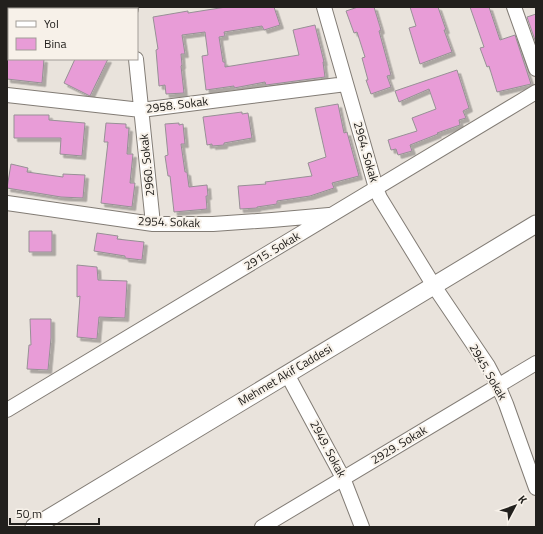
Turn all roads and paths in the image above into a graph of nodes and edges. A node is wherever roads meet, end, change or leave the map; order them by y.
1 (324, 7) edge
2 (514, 7) edge
3 (136, 60) edge
4 (536, 69) edge
5 (346, 84) junction
6 (536, 92) edge
7 (7, 95) edge
8 (141, 110) junction
9 (376, 188) junction
10 (7, 202) edge
11 (333, 214) junction
12 (153, 224) junction
13 (536, 224) edge
14 (434, 286) junction
15 (536, 362) edge
16 (287, 374) junction
17 (498, 385) junction
18 (7, 410) edge
19 (343, 478) junction
20 (536, 488) edge
21 (34, 527) edge
22 (262, 527) edge
23 (362, 527) edge

1 - 5 street, 2964. Sokak
2 - 4 street
3 - 8 street, 2960. Sokak
5 - 8 street, 2958. Sokak
5 - 9 street, 2964. Sokak
6 - 9 street, 2915. Sokak
7 - 8 street, 2958. Sokak
8 - 12 street, 2960. Sokak
9 - 11 street, 2915. Sokak
9 - 14 street, 2964. Sokak
10 - 12 street, 2954. Sokak
11 - 12 street, 2954. Sokak
11 - 18 street, 2915. Sokak
13 - 14 street, Mehmet Akif Caddesi
14 - 16 street, Mehmet Akif Caddesi
14 - 17 street, 2945. Sokak
15 - 17 street, 2929. Sokak
16 - 19 street, 2949. Sokak
16 - 21 street, Mehmet Akif Caddesi
17 - 19 street, 2929. Sokak
17 - 20 street, 2945. Sokak
19 - 22 street, 2929. Sokak
19 - 23 street, 2949. Sokak

